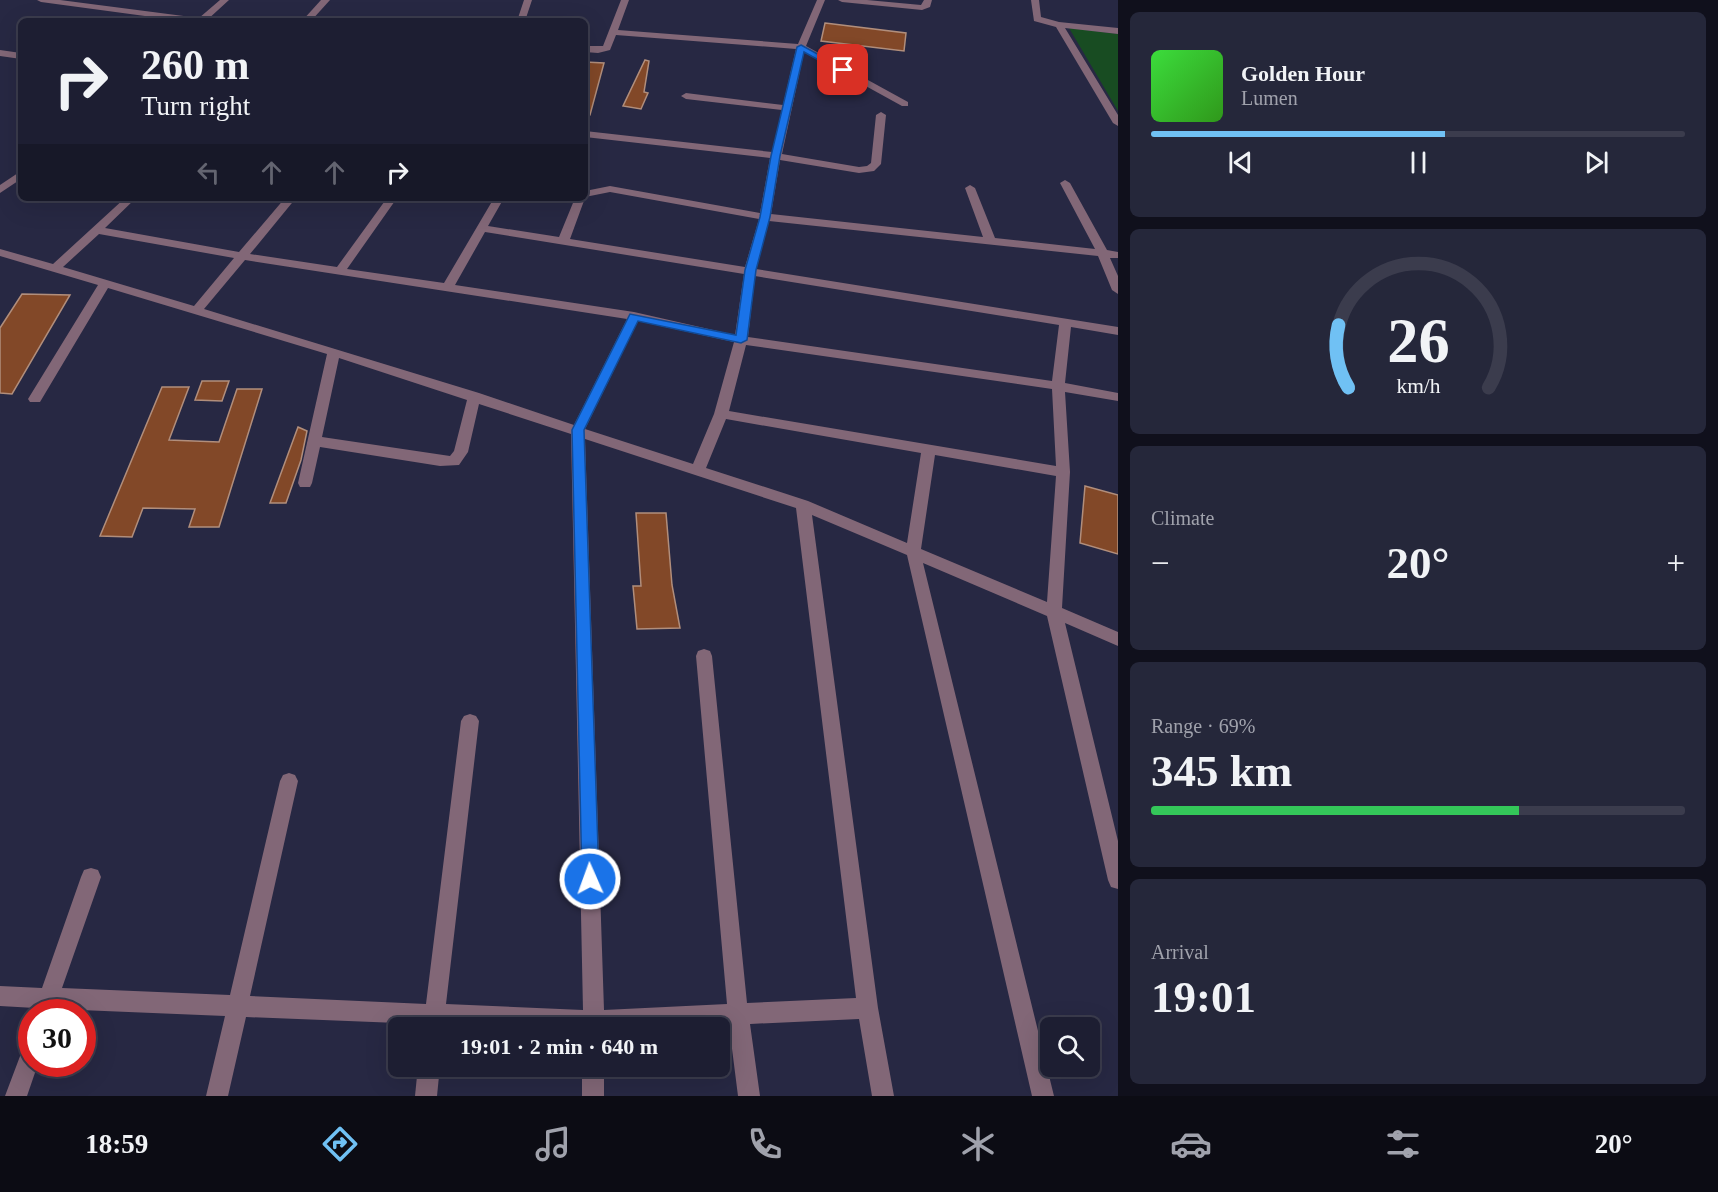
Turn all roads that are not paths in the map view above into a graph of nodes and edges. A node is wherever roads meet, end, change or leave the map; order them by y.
1 (41, 0) edge
2 (225, 0) edge
3 (326, 0) edge
4 (528, 0) edge
5 (625, 0) edge
6 (821, 0) edge
7 (842, 0) edge
8 (928, 0) edge
9 (1035, 0) edge
10 (178, 18) edge
11 (204, 18) edge
12 (309, 18) edge
13 (522, 18) edge
14 (1059, 25) junction
15 (1118, 31) edge
16 (614, 32) junction
17 (801, 47) junction
18 (588, 49) edge
19 (0, 53) edge
20 (18, 56) edge
21 (686, 96) dead end
22 (905, 104) dead end
23 (787, 108) junction
24 (880, 115) dead end
25 (1118, 123) edge
26 (588, 134) edge
27 (776, 156) junction
28 (18, 176) edge
29 (1065, 183) dead end
30 (970, 188) dead end
31 (0, 190) edge
32 (588, 193) edge
33 (128, 201) edge
34 (288, 201) edge
35 (390, 201) edge
36 (497, 201) edge
37 (579, 201) edge
38 (765, 217) junction
39 (482, 228) junction
40 (96, 230) junction
41 (564, 240) junction
42 (990, 240) junction
43 (0, 252) edge
44 (1103, 254) junction
45 (1118, 255) edge
46 (242, 256) junction
47 (55, 269) junction
48 (750, 270) junction
49 (340, 271) junction
50 (105, 284) junction
51 (447, 288) junction
52 (1118, 290) edge
53 (196, 311) junction
54 (634, 316) junction
55 (1065, 322) junction
56 (1118, 331) edge
57 (741, 340) junction
58 (334, 352) junction
59 (1058, 386) junction
60 (474, 396) junction
61 (1118, 397) edge
62 (35, 399) dead end
63 (721, 414) junction
64 (578, 430) junction
65 (314, 441) junction
66 (929, 448) junction
67 (698, 470) junction
68 (1064, 472) junction
69 (305, 483) dead end
70 (803, 505) junction
71 (913, 551) junction
72 (1054, 612) junction
73 (1118, 639) edge
74 (704, 656) dead end
75 (470, 721) dead end
76 (289, 782) dead end
77 (91, 877) dead end
78 (1118, 880) edge
79 (0, 996) edge
80 (48, 999) edge
81 (18, 1000) edge
82 (96, 1005) edge
83 (237, 1006) junction
84 (868, 1008) junction
85 (738, 1014) junction
86 (388, 1017) edge
87 (434, 1017) edge
88 (594, 1017) edge
89 (695, 1017) edge
90 (23, 1077) edge
91 (428, 1077) edge
92 (594, 1077) edge
93 (16, 1096) edge
94 (217, 1096) edge
95 (426, 1096) edge
96 (593, 1096) edge
97 (749, 1096) edge
98 (883, 1096) edge
99 (1043, 1096) edge

1 - 10 street
2 - 11 street
3 - 12 street
4 - 13 street
5 - 16 street
6 - 17 street
7 - 8 street
9 - 14 street
14 - 15 street
14 - 25 street
16 - 17 street
16 - 18 street
17 - 22 street
17 - 23 street
19 - 20 street
21 - 23 street
23 - 27 street
24 - 27 street
26 - 27 street
27 - 38 street
28 - 31 street
29 - 44 street
30 - 42 street
32 - 38 street
33 - 40 street
34 - 46 street
35 - 49 street
36 - 39 street
37 - 41 street
38 - 42 street
38 - 48 street
39 - 41 street
39 - 51 street
40 - 46 street
40 - 47 street
41 - 48 street
42 - 44 street
43 - 47 street
44 - 45 street
44 - 52 street
46 - 49 street
46 - 53 street
47 - 50 street
48 - 55 street
48 - 57 street
49 - 51 street
50 - 53 street
50 - 62 street
51 - 54 street
53 - 58 street
54 - 57 street
54 - 64 street
55 - 56 street
55 - 59 street
57 - 59 street
57 - 63 street
58 - 60 street
58 - 65 street
59 - 61 street
59 - 68 street
60 - 64 street
60 - 65 street
63 - 66 street
63 - 67 street
64 - 67 street
64 - 88 street
65 - 69 street
66 - 68 street
66 - 71 street
67 - 70 street
68 - 72 street
70 - 71 street
70 - 84 street
71 - 72 street
71 - 99 street
72 - 73 street
72 - 78 street
74 - 85 street
75 - 87 street
76 - 83 street
77 - 80 street
79 - 81 street
82 - 83 street
83 - 86 street
83 - 94 street
84 - 85 street
84 - 98 street
85 - 89 street
85 - 97 street
90 - 93 street
91 - 95 street
92 - 96 street

